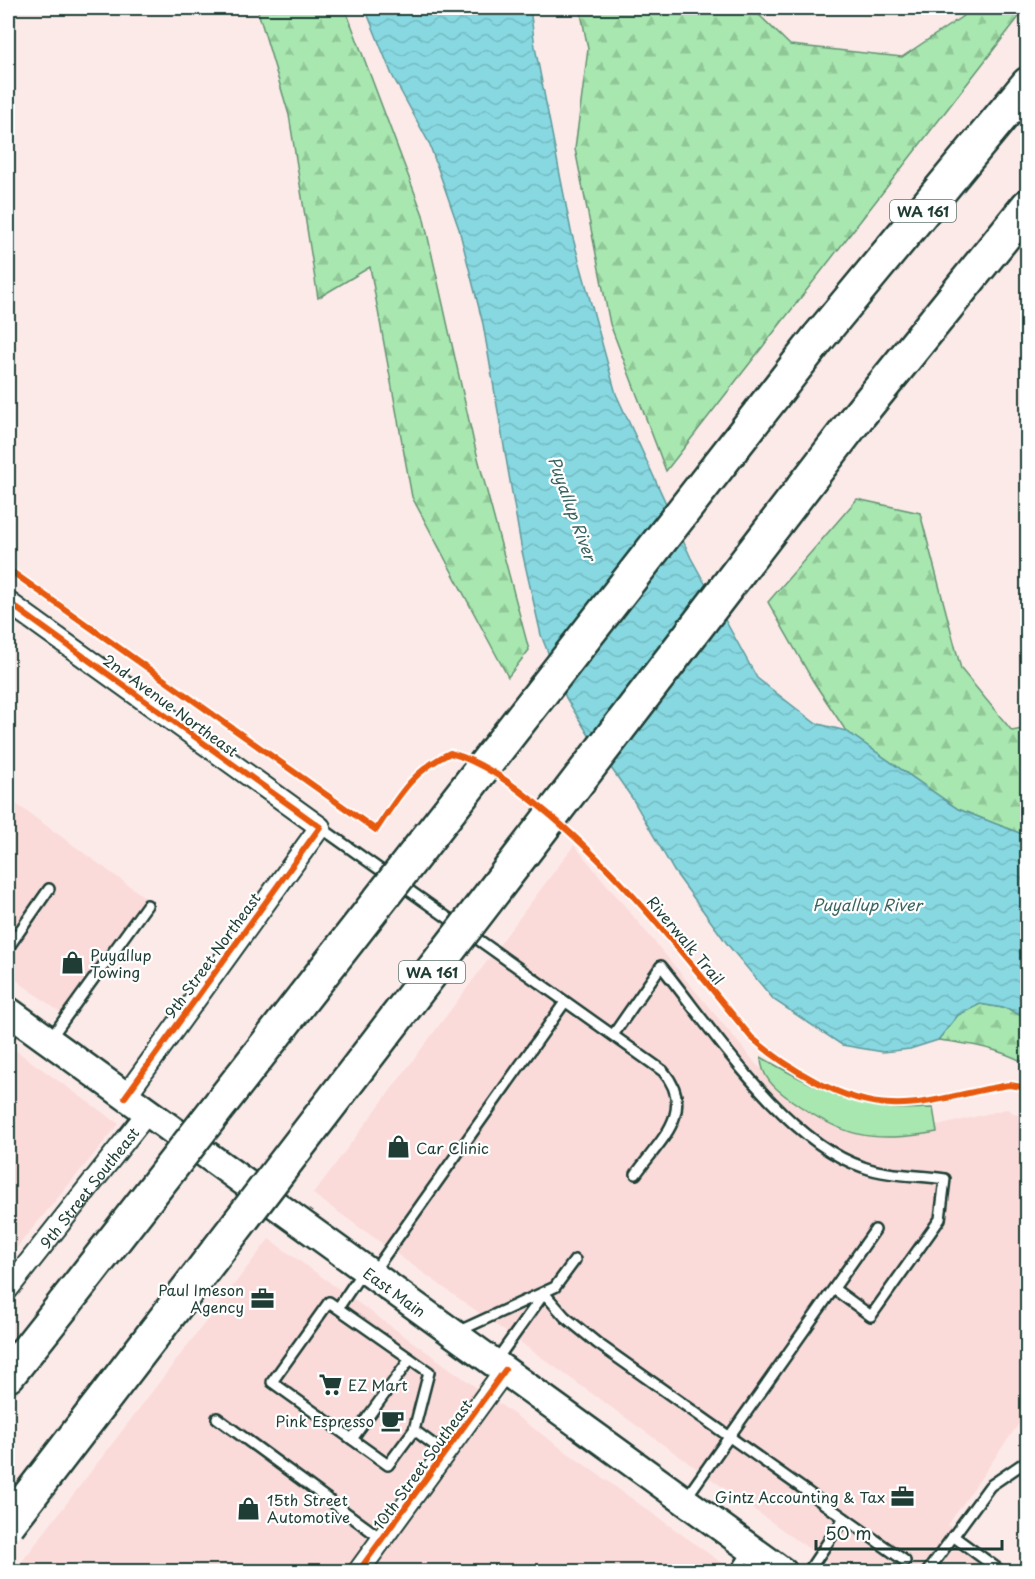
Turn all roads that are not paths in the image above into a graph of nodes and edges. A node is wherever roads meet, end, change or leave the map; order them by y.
1 (1028, 84) edge
2 (1028, 206) edge
3 (8, 602) edge
4 (320, 827) junction
5 (49, 889) dead end
6 (147, 905) dead end
7 (8, 944) edge
8 (566, 1002) junction
9 (11, 1022) edge
10 (613, 1035) junction
11 (49, 1041) junction
12 (125, 1097) junction
13 (147, 1113) junction
14 (636, 1174) dead end
15 (875, 1230) dead end
16 (575, 1260) dead end
17 (368, 1272) junction
18 (8, 1289) edge
19 (834, 1289) junction
20 (544, 1293) junction
21 (65, 1303) junction
22 (338, 1308) junction
23 (162, 1326) junction
24 (454, 1333) junction
25 (410, 1359) junction
26 (8, 1365) edge
27 (500, 1366) junction
28 (8, 1376) edge
29 (218, 1418) dead end
30 (414, 1430) junction
31 (729, 1437) junction
32 (352, 1439) junction
33 (445, 1453) junction
34 (1028, 1460) edge
35 (685, 1500) junction
36 (844, 1518) junction
37 (8, 1524) edge
38 (953, 1536) junction
39 (8, 1539) edge
40 (382, 1539) junction
41 (751, 1548) junction
42 (905, 1561) dead end
43 (358, 1572) edge
44 (735, 1572) edge
45 (783, 1572) edge
46 (808, 1572) edge
47 (927, 1572) edge
48 (1002, 1572) edge

1 - 21 highway, WA 161, bridge
2 - 23 highway, WA 161, bridge
3 - 4 street, 2nd Avenue Northeast
4 - 8 lane
4 - 12 street, 9th Street Northeast
5 - 7 lane
6 - 11 lane
8 - 10 lane
8 - 17 lane
9 - 11 main road, East Main
10 - 14 lane
10 - 19 lane
11 - 12 main road, East Main
12 - 13 main road, East Main
13 - 17 main road, East Main
13 - 18 street, 9th Street Southeast
15 - 19 lane
16 - 20 lane
17 - 22 lane
17 - 24 main road, East Main
19 - 31 lane
20 - 24 lane
20 - 27 lane
20 - 31 lane
21 - 26 highway
21 - 28 highway, WA 161
22 - 25 lane
22 - 32 lane
23 - 37 highway, WA 161, bridge
23 - 39 highway, bridge
24 - 27 main road, East Main
25 - 30 lane
25 - 32 lane
27 - 33 street, 10th Street Southeast
27 - 35 main road, East Main
29 - 40 lane
30 - 32 lane
30 - 33 lane
31 - 35 lane
31 - 36 lane
33 - 40 street, 10th Street Southeast
34 - 38 lane
35 - 41 main road, East Main
36 - 42 lane
36 - 46 lane
38 - 47 lane
38 - 48 lane
40 - 43 street, 10th Street Southeast
41 - 44 lane
41 - 45 main road, East Main

